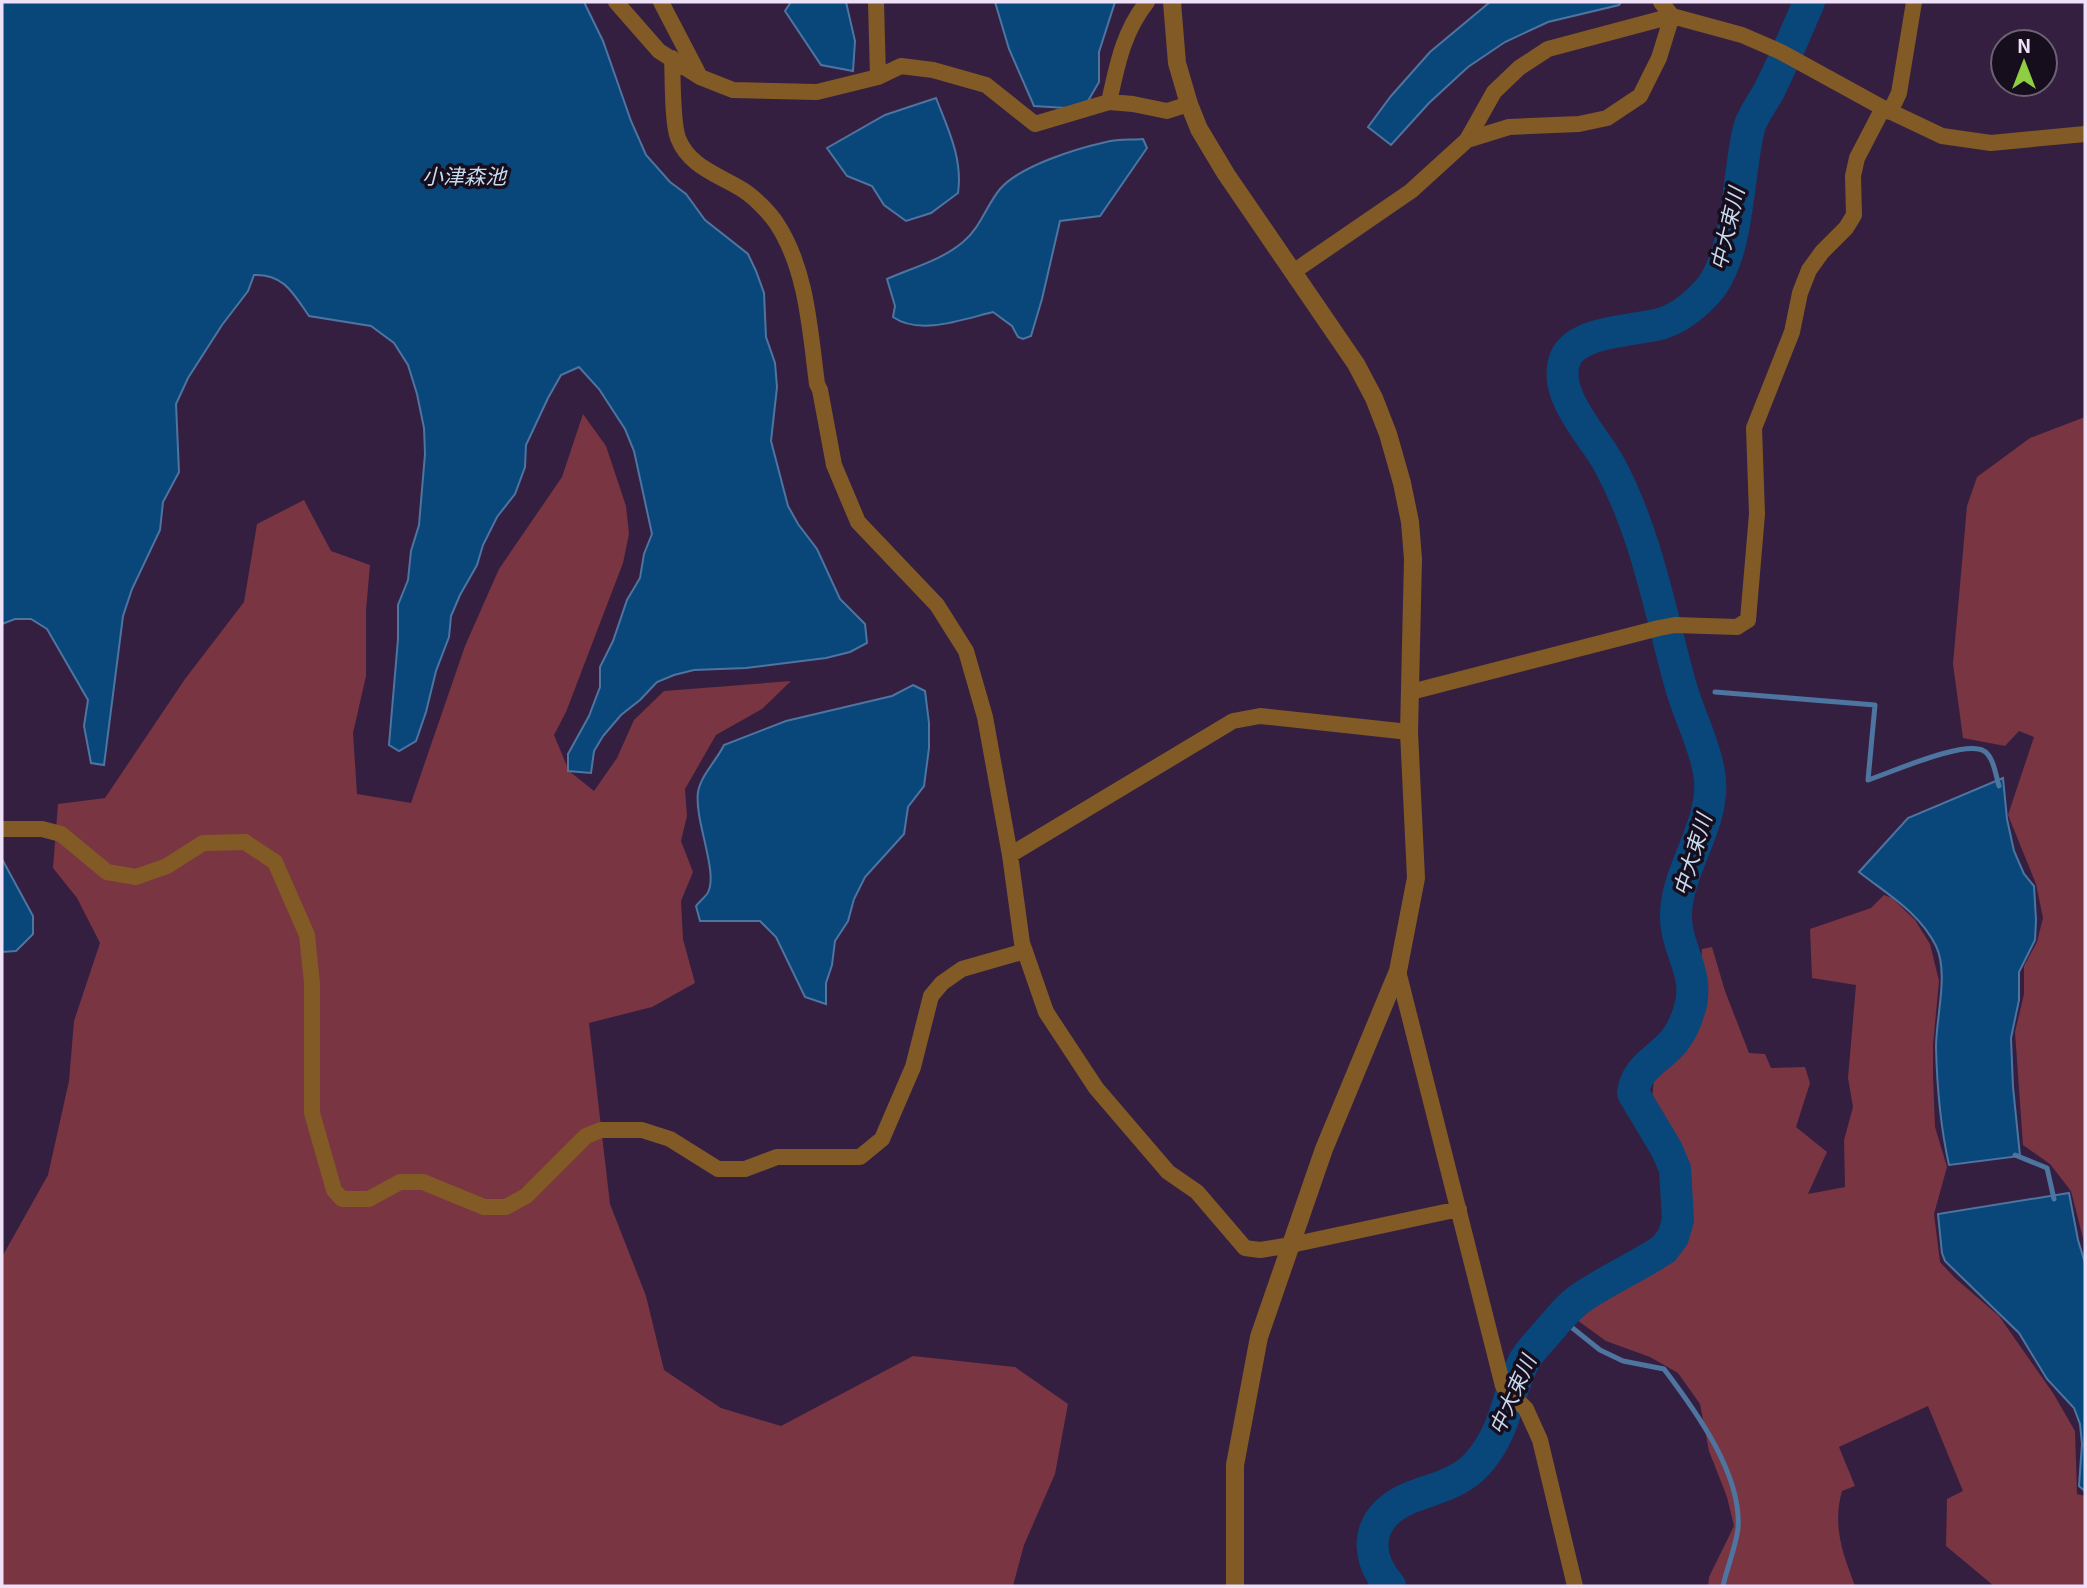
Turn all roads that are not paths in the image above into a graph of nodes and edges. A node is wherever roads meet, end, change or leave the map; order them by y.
1 (615, 2) edge
2 (661, 2) edge
3 (876, 2) edge
4 (1147, 2) edge
5 (1172, 2) edge
6 (1661, 2) edge
7 (1914, 2) edge
8 (1672, 16) junction
9 (672, 58) junction
10 (700, 77) junction
11 (878, 77) junction
12 (1109, 102) junction
13 (1189, 104) junction
14 (1887, 110) junction
15 (2085, 134) edge
16 (1466, 140) junction
17 (1293, 272) junction
18 (1411, 692) junction
19 (1409, 732) junction
20 (2, 829) edge
21 (1010, 855) junction
22 (1025, 951) junction
23 (1398, 971) junction
24 (1458, 1209) junction
25 (1291, 1245) junction
26 (1235, 1586) edge
27 (1575, 1586) edge

1 - 9 street
2 - 10 street
3 - 11 street
4 - 12 street
5 - 13 street
6 - 8 street
7 - 14 street
8 - 14 street
8 - 16 street
8 - 16 street
9 - 10 street
9 - 21 street
10 - 11 street
11 - 12 street
12 - 13 street
13 - 17 street
14 - 15 street
14 - 18 street
16 - 17 street
17 - 18 street
18 - 19 street
19 - 21 street
19 - 23 street
20 - 22 street
21 - 22 street
22 - 25 street
23 - 24 street
23 - 25 street
24 - 25 street
24 - 27 street
25 - 26 street

